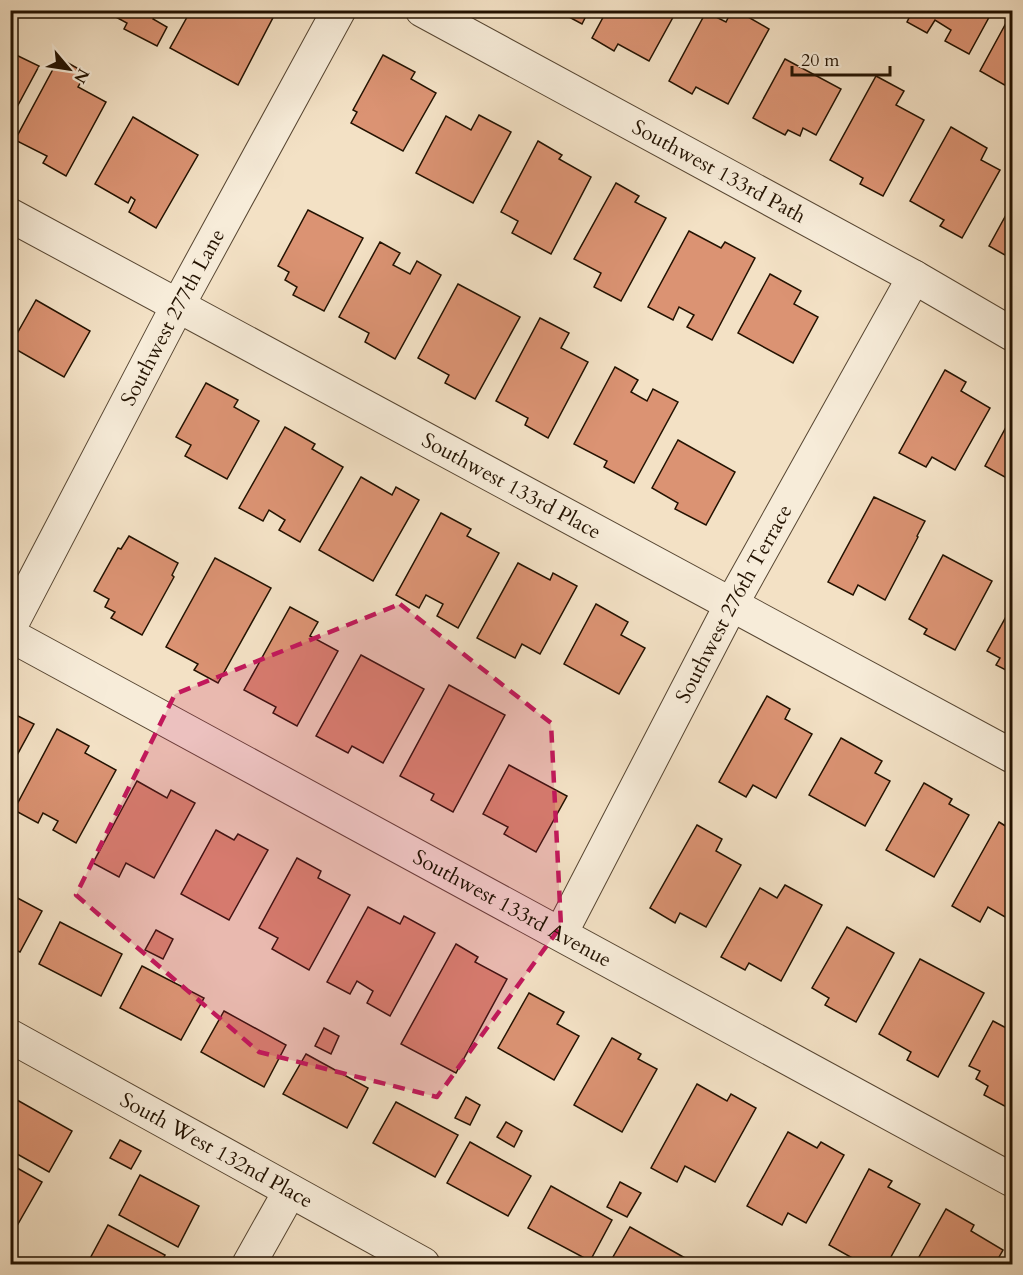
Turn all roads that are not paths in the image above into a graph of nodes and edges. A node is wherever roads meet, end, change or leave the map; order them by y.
1 (339, 10) edge
2 (422, 10) edge
3 (10, 215) edge
4 (914, 277) junction
5 (177, 306) junction
6 (1012, 334) edge
7 (731, 605) junction
8 (10, 627) edge
9 (10, 635) edge
10 (1012, 756) edge
11 (561, 933) junction
12 (10, 1036) edge
13 (1012, 1180) edge
14 (290, 1191) junction
15 (249, 1264) edge
16 (423, 1264) edge

1 - 5 street, Southwest 277th Lane
2 - 4 street, Southwest 133rd Path
3 - 5 street, Southwest 133rd Place
4 - 6 street, Southwest 133rd Path
4 - 7 street, Southwest 276th Terrace
5 - 7 street, Southwest 133rd Place
5 - 8 street, Southwest 277th Lane
7 - 10 street, Southwest 133rd Place
7 - 11 street, Southwest 276th Terrace
9 - 11 street, Southwest 133rd Avenue
11 - 13 street, Southwest 133rd Avenue
12 - 14 street, South West 132nd Place
14 - 15 street
14 - 16 street, South West 132nd Place

